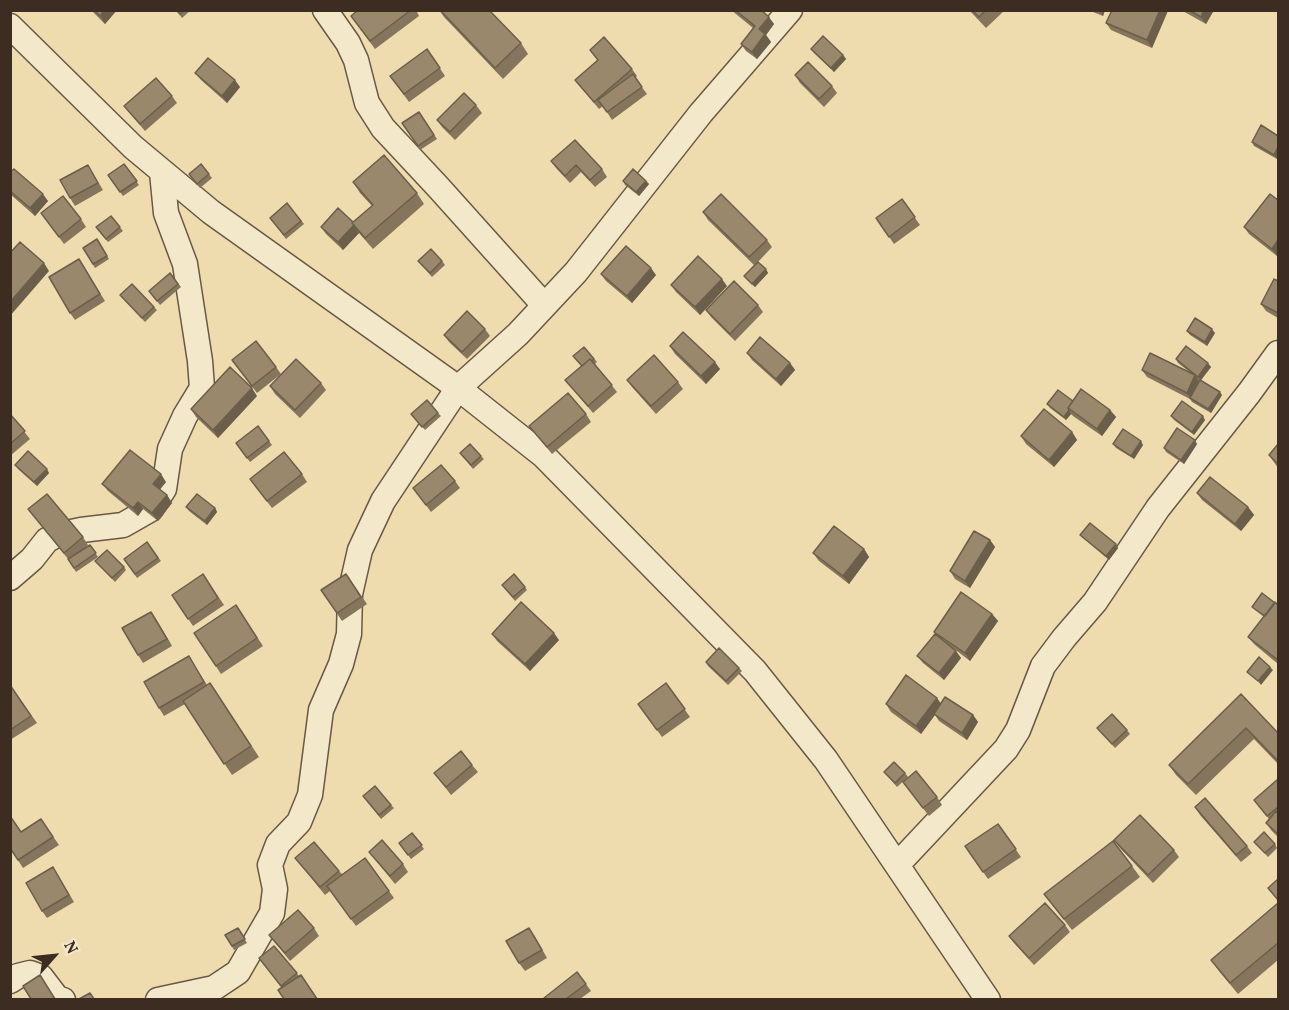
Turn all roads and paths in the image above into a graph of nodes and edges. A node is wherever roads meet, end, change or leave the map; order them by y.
1 (325, 10) edge
2 (790, 10) edge
3 (10, 26) edge
4 (162, 172) junction
5 (544, 305) junction
6 (1278, 353) edge
7 (458, 388) junction
8 (10, 578) edge
9 (897, 864) junction
10 (10, 981) edge
11 (63, 999) edge
12 (158, 999) edge
13 (988, 999) edge

1 - 5 street
2 - 5 street
3 - 4 street
4 - 7 street
4 - 8 street
5 - 7 street
6 - 9 street
7 - 9 street
7 - 12 street
9 - 13 street
10 - 11 street

